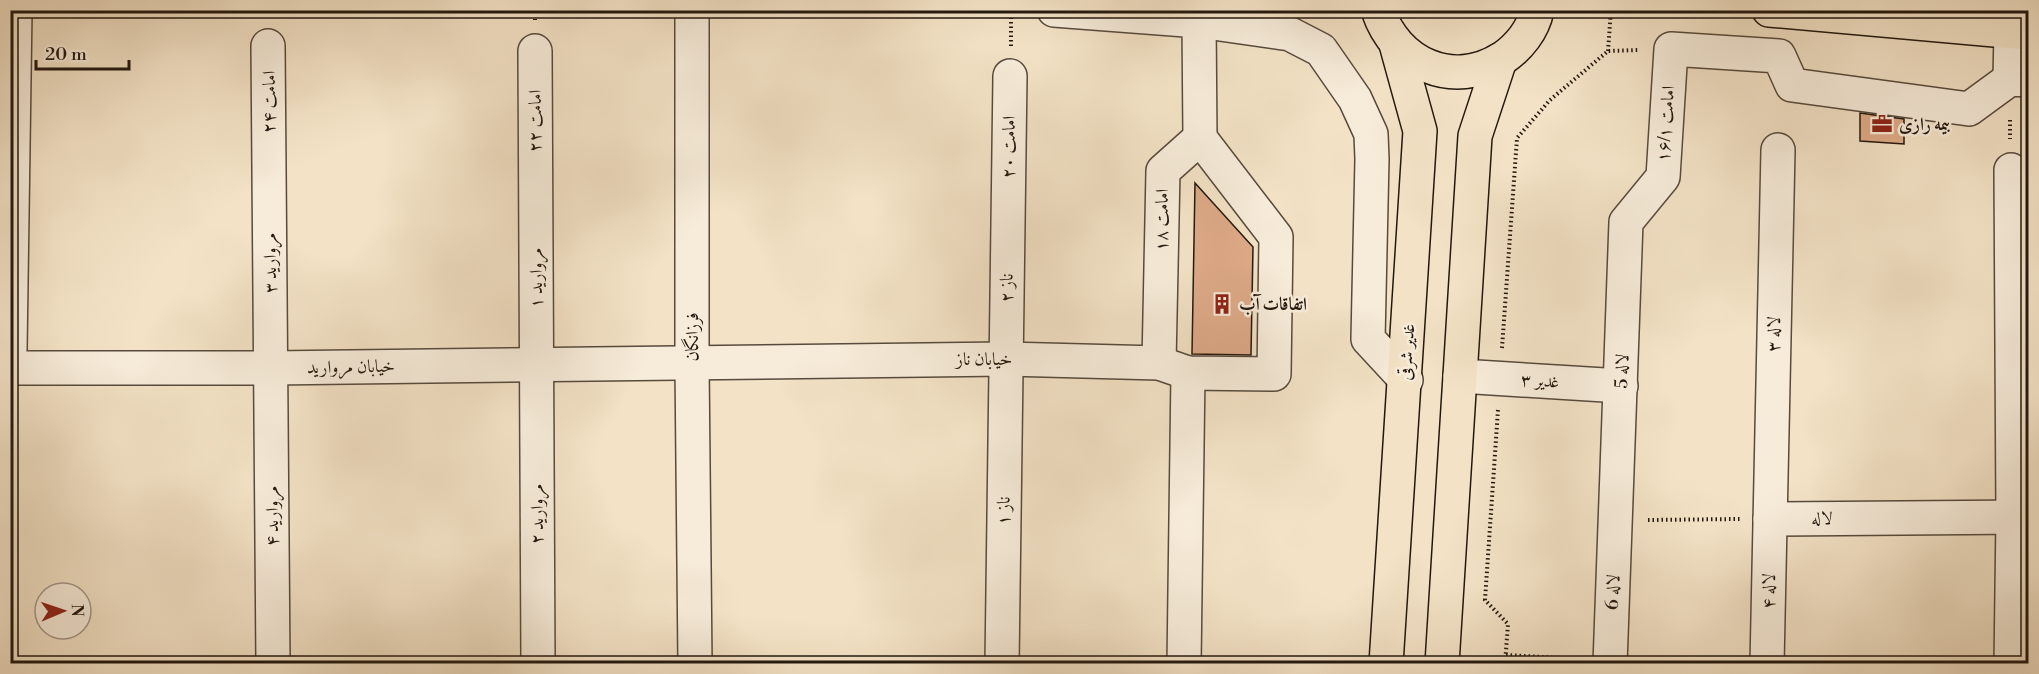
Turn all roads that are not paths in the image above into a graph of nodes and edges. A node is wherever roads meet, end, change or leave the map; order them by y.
1 (15, 10) edge
2 (692, 10) edge
3 (1054, 10) edge
4 (1377, 10) edge
5 (1537, 10) edge
6 (1770, 10) edge
7 (1856, 14) edge
8 (1240, 18) edge
9 (1199, 21) junction
10 (2020, 32) edge
11 (1395, 44) junction
12 (268, 46) dead end
13 (535, 51) dead end
14 (1500, 60) junction
15 (1010, 76) dead end
16 (2019, 79) edge
17 (1200, 138) junction
18 (1778, 150) dead end
19 (269, 159) joint
20 (2010, 170) road end
21 (536, 192) joint
22 (1008, 218) joint
23 (1626, 222) joint
24 (10, 350) edge
25 (1005, 359) junction
26 (537, 364) junction
27 (692, 364) junction
28 (10, 368) edge
29 (271, 368) junction
30 (1174, 368) junction
31 (1460, 376) junction
32 (1406, 380) junction
33 (1621, 386) junction
34 (2021, 517) edge
35 (1770, 519) junction
36 (1616, 520) joint
37 (1610, 662) edge
38 (273, 663) edge
39 (538, 663) edge
40 (696, 663) edge
41 (1002, 663) edge
42 (1184, 663) edge
43 (1386, 663) edge
44 (1442, 663) edge
45 (1767, 663) edge
46 (2011, 663) edge

1 - 24 street
2 - 27 street, فرزانگان
3 - 9 street
4 - 11 main road
5 - 14 main road
6 - 7 main road
7 - 10 main road
8 - 9 street
8 - 32 street
9 - 17 street
10 - 16 street
11 - 14 main road
11 - 32 main road, غدیر شرقی
12 - 19 street, امامت ۲۴
13 - 21 street, امامت ۲۲
14 - 31 main road
15 - 22 street, امامت ۲۰
16 - 23 street, امامت ۱۶/۱
17 - 30 street, امامت ۱۸
17 - 30 street, خیابان ناز
18 - 35 street, لاله ۳
19 - 29 street, مروارید ۳
20 - 34 street
21 - 26 street, مروارید ۱
22 - 25 street, ناز ۲
23 - 33 street, لاله 5
25 - 27 street, خیابان ناز
25 - 30 street, خیابان ناز
25 - 41 street, ناز ۱
26 - 27 street, خیابان مروارید
26 - 29 street, خیابان مروارید
26 - 39 street, مروارید ۲
27 - 40 street, فرزانگان
28 - 29 street, خیابان مروارید
29 - 38 street, مروارید ۴
30 - 42 street, امامت ۱۸
31 - 33 street, غدیر ۳
31 - 44 main road
32 - 43 main road, غدیر شرقی
33 - 36 street, لاله 5
34 - 35 street, لاله
34 - 46 street
35 - 45 street, لاله ۴
36 - 37 street, لاله 6

